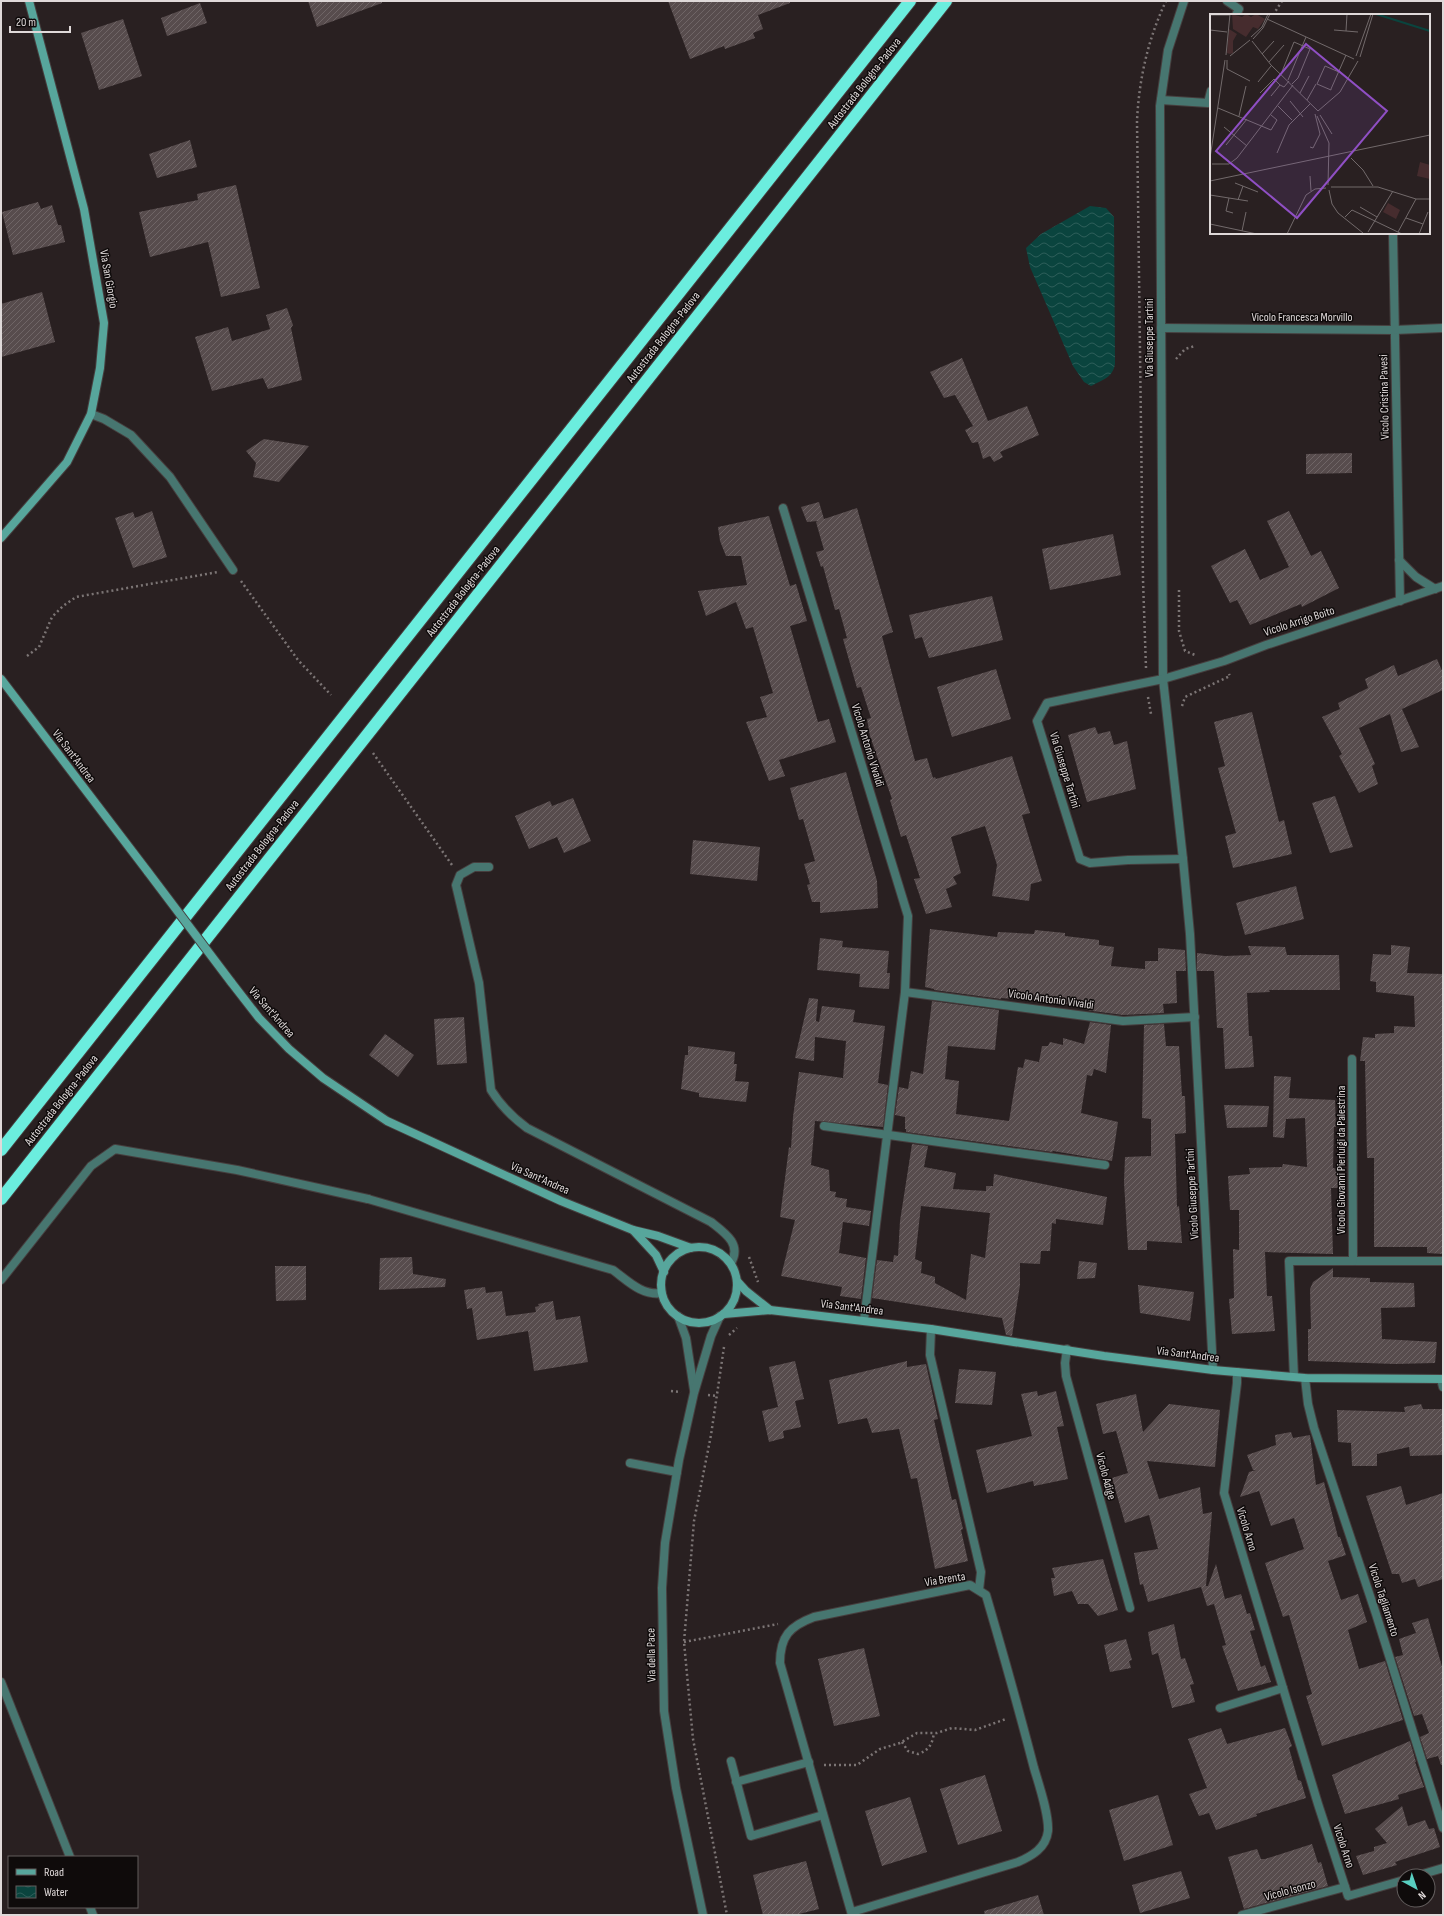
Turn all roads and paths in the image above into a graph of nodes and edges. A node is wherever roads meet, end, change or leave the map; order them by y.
1 (29, 1) edge
2 (910, 1) edge
3 (946, 1) edge
4 (1166, 1) edge
5 (1184, 1) edge
6 (1227, 1) edge
7 (1282, 1) edge
8 (1237, 14) edge
9 (1274, 14) edge
10 (1210, 95) edge
11 (1161, 100) junction
12 (1392, 234) edge
13 (1161, 328) junction
14 (1443, 328) edge
15 (1394, 330) junction
16 (1195, 346) dead end
17 (1176, 364) dead end
18 (91, 414) junction
19 (783, 508) dead end
20 (1, 538) edge
21 (1399, 560) junction
22 (233, 570) junction
23 (1178, 583) dead end
24 (1439, 587) edge
25 (1400, 601) junction
26 (27, 656) dead end
27 (1200, 657) dead end
28 (1146, 669) dead end
29 (1230, 676) dead end
30 (1, 679) edge
31 (1163, 679) junction
32 (331, 695) dead end
33 (1182, 713) dead end
34 (371, 750) dead end
35 (1183, 859) junction
36 (489, 867) dead end
37 (460, 875) junction
38 (905, 992) junction
39 (1195, 1017) junction
40 (1352, 1059) dead end
41 (824, 1126) dead end
42 (888, 1135) junction
43 (1, 1150) edge
44 (1105, 1165) dead end
45 (1, 1199) edge
46 (633, 1230) junction
47 (733, 1243) junction
48 (691, 1248) junction
49 (1353, 1261) junction
50 (1443, 1261) edge
51 (731, 1263) junction
52 (664, 1272) junction
53 (1, 1280) edge
54 (737, 1281) junction
55 (760, 1285) dead end
56 (662, 1293) junction
57 (770, 1310) junction
58 (722, 1315) junction
59 (678, 1316) junction
60 (864, 1320) junction
61 (741, 1326) dead end
62 (931, 1329) junction
63 (727, 1338) dead end
64 (725, 1342) dead end
65 (1067, 1349) junction
66 (1212, 1370) junction
67 (1237, 1372) junction
68 (1294, 1377) junction
69 (1305, 1378) junction
70 (1442, 1382) edge
71 (694, 1393) junction
72 (630, 1463) dead end
73 (677, 1472) junction
74 (979, 1590) junction
75 (1130, 1608) dead end
76 (792, 1628) junction
77 (684, 1642) junction
78 (1, 1682) edge
79 (1282, 1688) junction
80 (1220, 1708) dead end
81 (1020, 1714) junction
82 (934, 1733) junction
83 (902, 1742) junction
84 (731, 1762) dead end
85 (810, 1765) junction
86 (736, 1782) junction
87 (824, 1815) junction
88 (1443, 1828) edge
89 (70, 1856) edge
90 (1396, 1882) edge
91 (1345, 1887) junction
92 (852, 1914) edge
93 (703, 1915) edge
94 (727, 1915) edge
95 (1242, 1915) edge

1 - 18 street, Via San Giorgio
2 - 43 highway, Autostrada Bologna-Padova
3 - 45 highway, Autostrada Bologna-Padova
4 - 28 path
5 - 11 street, Via Giuseppe Tartini
6 - 8 street
7 - 9 path
10 - 11 street
11 - 13 street, Via Giuseppe Tartini
12 - 15 street, Vicolo Cristina Pavesi
13 - 15 street, Vicolo Francesca Morvillo
13 - 31 street, Via Giuseppe Tartini
14 - 15 street, Vicolo Francesca Morvillo
15 - 21 street, Vicolo Cristina Pavesi
16 - 17 path
18 - 20 street, Via San Giorgio
18 - 22 street
19 - 38 street, Vicolo Antonio Vivaldi
21 - 24 street
21 - 25 street, Vicolo Cristina Pavesi
22 - 26 path
22 - 32 path
23 - 27 path
24 - 25 street, Vicolo Arrigo Boito
25 - 31 street, Vicolo Arrigo Boito
29 - 33 path
30 - 46 street, Via Sant'Andrea, bridge
31 - 35 street, Via Giuseppe Tartini
31 - 35 street, Via Giuseppe Tartini
34 - 37 path
35 - 39 street, Via Giuseppe Tartini
36 - 37 street
37 - 47 street
38 - 39 street, Vicolo Antonio Vivaldi
38 - 42 street, Vicolo Antonio Vivaldi
39 - 66 street, Vicolo Giuseppe Tartini
40 - 49 street, Vicolo Giovanni Pierluigi da Palestrina
41 - 42 street
42 - 44 street
42 - 60 street, Vicolo Antonio Vivaldi
46 - 48 street, Via Sant'Andrea
46 - 52 street, Via Sant'Andrea
47 - 51 street
47 - 55 path
48 - 51 street
48 - 52 street
49 - 50 street
49 - 68 street
51 - 54 street
52 - 56 street
53 - 56 street
54 - 57 street
54 - 58 street
56 - 59 street
57 - 58 street, Via Sant'Andrea
57 - 60 street, Via Sant'Andrea
58 - 59 street
58 - 71 street, Via della Pace
59 - 71 street, Via della Pace
60 - 62 street, Via Sant'Andrea
61 - 63 path
62 - 65 street, Via Sant'Andrea
62 - 74 street
64 - 77 path
65 - 66 street, Via Sant'Andrea
65 - 75 street, Vicolo Adige
66 - 67 street, Via Sant'Andrea
67 - 68 street, Via Sant'Andrea
67 - 79 street, Vicolo Arno
68 - 69 street, Via Sant'Andrea
69 - 70 street, Via Sant'Andrea
69 - 88 street, Vicolo Tagliamento
71 - 73 street, Via della Pace
72 - 73 street
73 - 93 street, Via della Pace
74 - 76 street, Via Brenta
74 - 81 street, Via Brenta
76 - 77 path
76 - 85 street, Via Brenta
77 - 94 path
78 - 89 street
79 - 80 street
79 - 91 street, Vicolo Arno
81 - 82 path
81 - 92 street, Via Brenta
82 - 83 path
82 - 83 path
83 - 85 path
84 - 86 street
85 - 86 street
85 - 87 street, Via Brenta
86 - 87 street
87 - 92 street, Via Brenta
90 - 91 street, Vicolo Arno
91 - 95 street, Vicolo Isonzo

